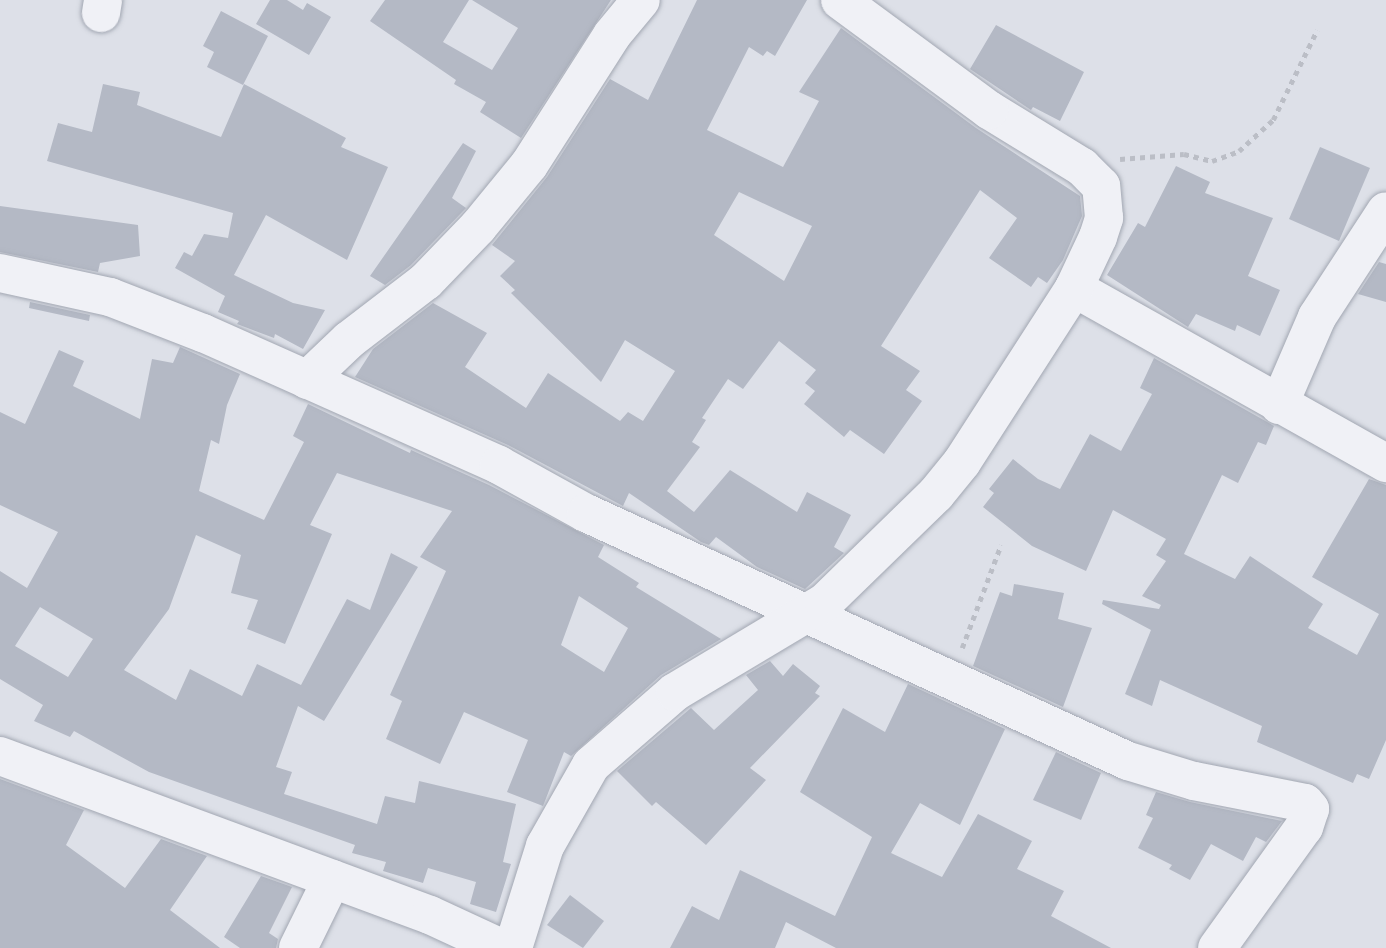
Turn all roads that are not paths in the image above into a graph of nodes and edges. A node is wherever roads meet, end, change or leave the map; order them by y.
1 (641, 0) edge
2 (840, 0) edge
3 (1386, 211) edge
4 (0, 272) edge
5 (1074, 288) junction
6 (307, 380) junction
7 (1279, 405) junction
8 (1386, 463) edge
9 (806, 616) junction
10 (0, 755) edge
11 (332, 879) junction
12 (298, 948) edge
13 (501, 948) edge
14 (513, 948) edge
15 (1217, 948) edge

1 - 6 street
2 - 5 street
3 - 7 street
4 - 6 street
5 - 7 street
5 - 9 street
6 - 9 street
7 - 8 street
9 - 14 street
9 - 15 street
10 - 11 street
11 - 12 street
11 - 13 street

